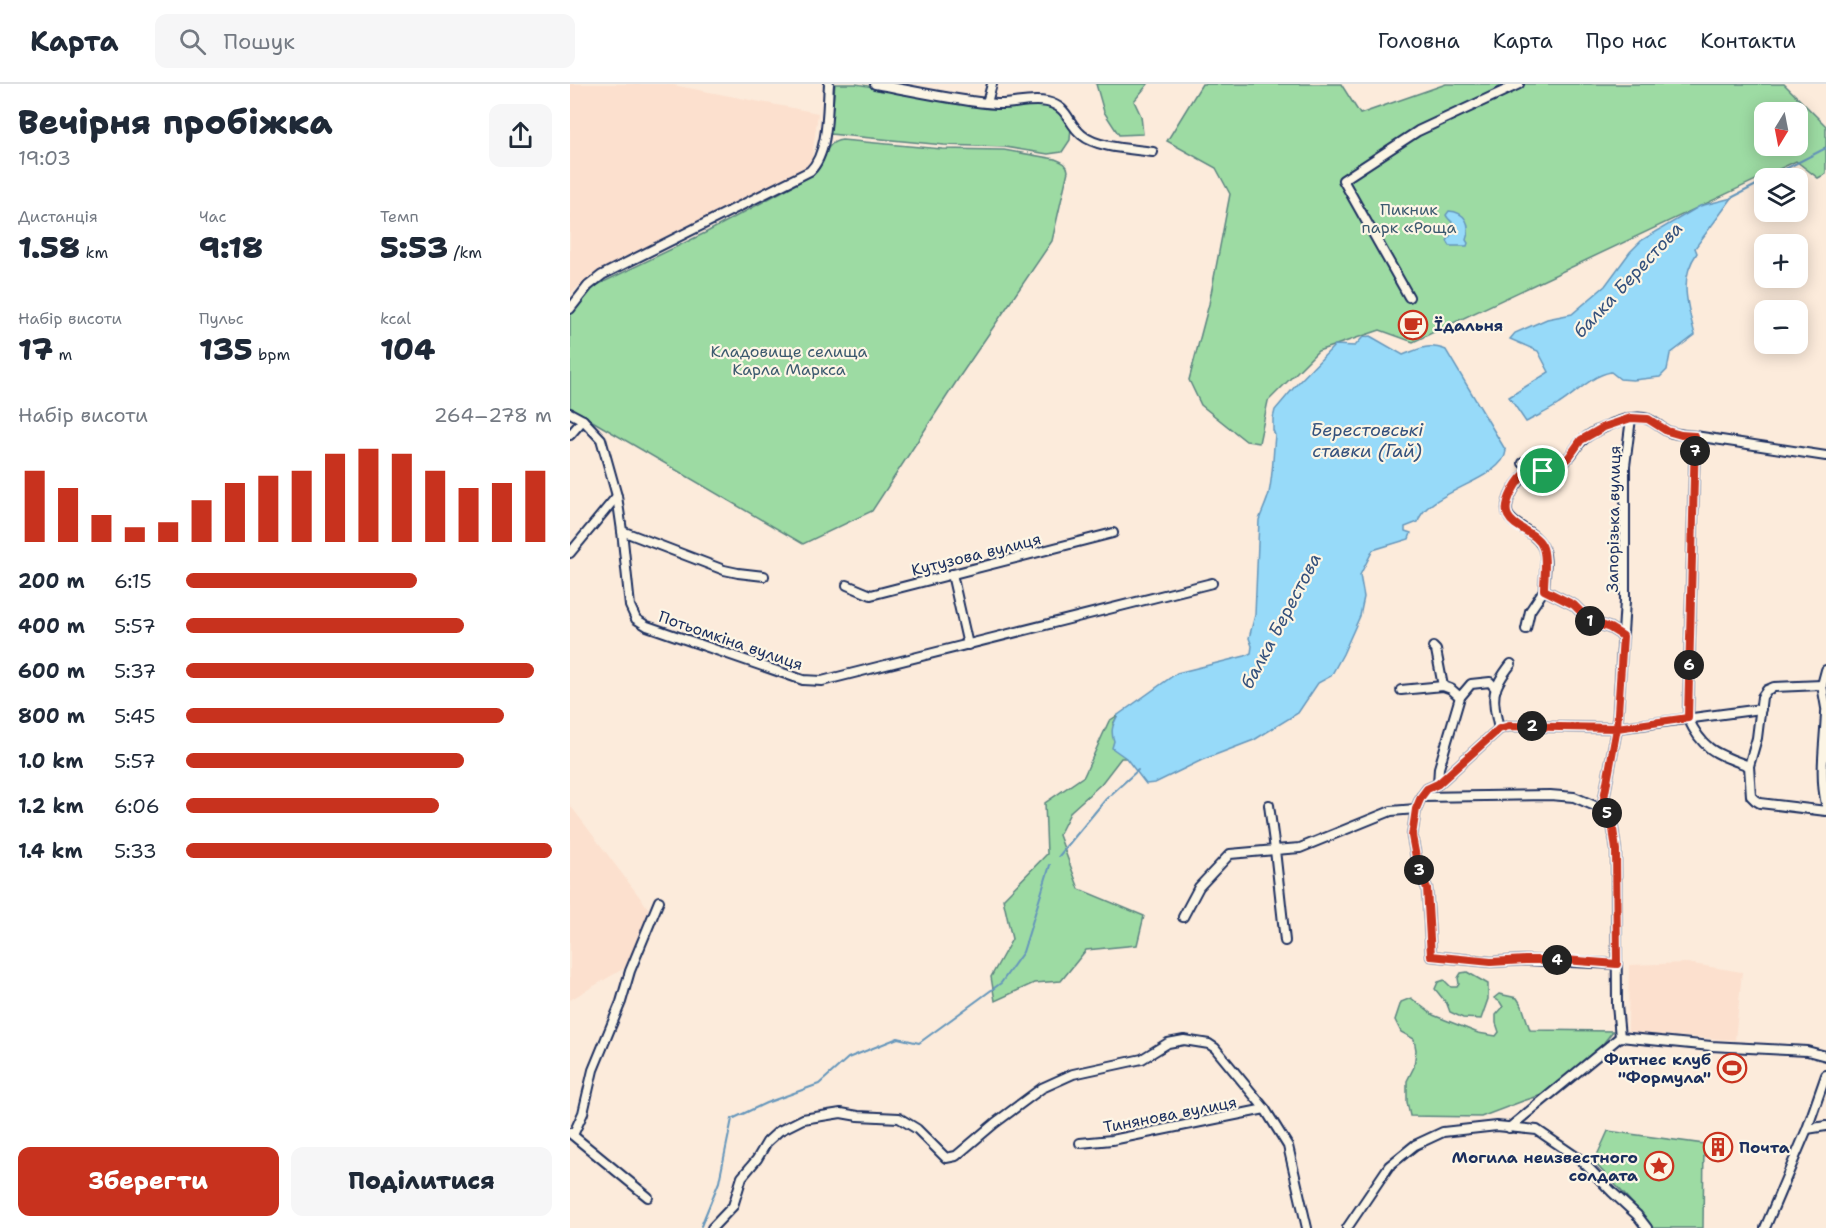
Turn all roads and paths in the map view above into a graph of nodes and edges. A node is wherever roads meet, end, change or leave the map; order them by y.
1 (829, 84) edge
2 (875, 84) edge
3 (993, 84) edge
4 (1519, 84) edge
5 (987, 103) junction
6 (1153, 152) dead end
7 (1408, 297) dead end
8 (570, 309) edge
9 (570, 413) edge
10 (1631, 418) junction
11 (583, 420) junction
12 (570, 435) edge
13 (1695, 436) junction
14 (1826, 456) edge
15 (1523, 463) dead end
16 (1532, 470) junction
17 (617, 496) junction
18 (622, 531) junction
19 (1113, 533) dead end
20 (570, 553) edge
21 (952, 574) junction
22 (764, 576) dead end
23 (1212, 583) dead end
24 (847, 585) dead end
25 (1544, 590) junction
26 (1526, 629) dead end
27 (1623, 636) junction
28 (968, 645) junction
29 (1433, 647) dead end
30 (1511, 664) dead end
31 (1826, 670) edge
32 (1822, 685) junction
33 (1443, 686) junction
34 (1496, 689) junction
35 (1401, 690) dead end
36 (1460, 697) junction
37 (1761, 710) junction
38 (1826, 710) edge
39 (1688, 718) junction
40 (1617, 728) junction
41 (1499, 729) junction
42 (1749, 766) junction
43 (1438, 784) junction
44 (1421, 797) junction
45 (1826, 804) edge
46 (1269, 805) dead end
47 (1416, 809) junction
48 (1602, 809) junction
49 (1826, 811) edge
50 (1275, 850) junction
51 (659, 901) dead end
52 (1183, 917) dead end
53 (1285, 941) dead end
54 (1617, 964) junction
55 (1620, 1037) junction
56 (1826, 1056) edge
57 (1826, 1075) edge
58 (1265, 1109) junction
59 (1826, 1126) edge
60 (1509, 1128) junction
61 (1807, 1129) junction
62 (571, 1134) edge
63 (1080, 1143) dead end
64 (648, 1197) dead end
65 (712, 1228) edge
66 (1307, 1228) edge
67 (1347, 1228) edge
68 (1647, 1228) edge
69 (1765, 1228) edge

1 - 8 street
2 - 5 street
3 - 5 street
4 - 7 street
5 - 6 street
9 - 11 street, Потьомкіна вулиця
10 - 13 street
10 - 16 street
10 - 27 street, Запорізька вулиця
11 - 12 street
11 - 17 street, Потьомкіна вулиця
13 - 14 street
13 - 39 street
15 - 16 street
16 - 25 street
17 - 18 street, Потьомкіна вулиця
17 - 20 street
18 - 22 street
18 - 28 street, Потьомкіна вулиця
19 - 21 street, Кутузова вулиця
21 - 24 street, Кутузова вулиця
21 - 28 street
23 - 28 street, Потьомкіна вулиця
25 - 26 street
25 - 27 street
27 - 40 street, Запорізька вулиця
29 - 33 street
30 - 34 street
31 - 32 street
32 - 37 street
32 - 38 street
33 - 35 street
33 - 36 street
34 - 36 street
34 - 41 street
36 - 43 street
37 - 39 street
37 - 42 street
38 - 45 street
39 - 40 street
39 - 42 street
40 - 41 street
40 - 48 street, Запорізька вулиця
41 - 43 street
42 - 49 street
43 - 44 street
44 - 47 street
44 - 48 street
46 - 50 street
47 - 50 street
47 - 54 street
48 - 54 street
50 - 52 street
50 - 53 street
51 - 62 street
54 - 55 street
55 - 56 street
55 - 60 street
57 - 61 street
58 - 63 street, Тинянова вулиця
58 - 65 street
58 - 66 street
59 - 61 street
60 - 67 street
60 - 68 street
61 - 69 street
62 - 64 street

